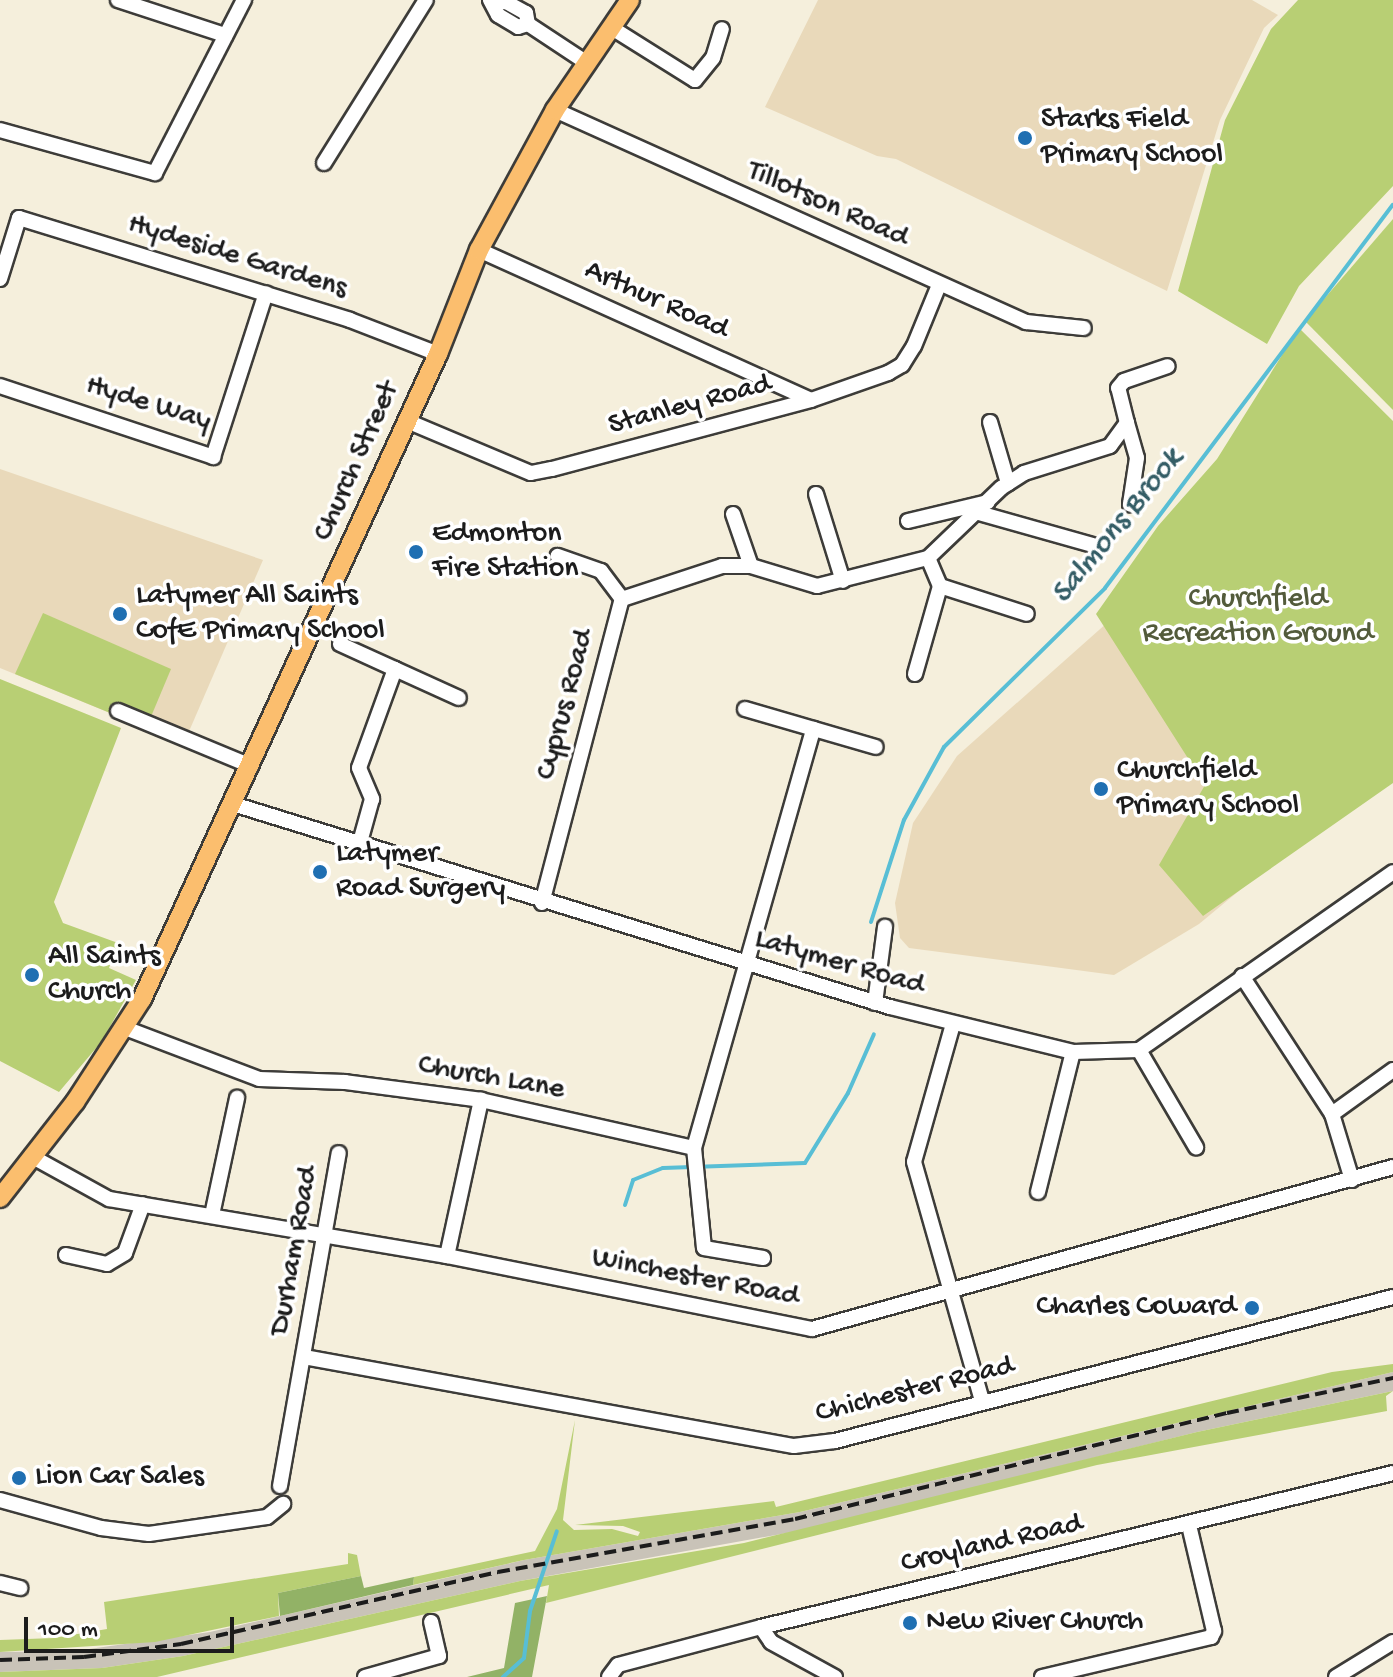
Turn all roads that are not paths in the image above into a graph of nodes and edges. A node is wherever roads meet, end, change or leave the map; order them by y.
1 (118, 0) edge
2 (244, 0) edge
3 (426, 0) edge
4 (630, 0) edge
5 (492, 1) edge
6 (612, 28) junction
7 (722, 29) dead end
8 (225, 35) junction
9 (587, 63) junction
10 (555, 110) junction
11 (0, 130) edge
12 (324, 163) dead end
13 (479, 250) junction
14 (0, 279) edge
15 (939, 285) junction
16 (266, 293) junction
17 (1084, 328) dead end
18 (438, 354) junction
19 (1168, 366) dead end
20 (0, 386) edge
21 (811, 400) junction
22 (407, 421) junction
23 (990, 422) dead end
24 (1127, 423) junction
25 (1008, 483) junction
26 (816, 494) dead end
27 (1130, 504) dead end
28 (984, 508) junction
29 (733, 514) dead end
30 (908, 521) dead end
31 (1093, 545) dead end
32 (558, 556) dead end
33 (928, 558) junction
34 (751, 566) junction
35 (843, 581) junction
36 (940, 586) junction
37 (622, 599) junction
38 (1027, 614) dead end
39 (340, 644) dead end
40 (395, 669) junction
41 (915, 674) dead end
42 (459, 698) dead end
43 (745, 709) dead end
44 (118, 711) dead end
45 (813, 729) junction
46 (876, 747) dead end
47 (251, 766) junction
48 (233, 804) junction
49 (359, 846) junction
50 (1393, 872) edge
51 (542, 903) junction
52 (890, 929) dead end
53 (748, 965) junction
54 (1242, 976) junction
55 (875, 1003) junction
56 (953, 1024) junction
57 (125, 1028) junction
58 (1139, 1050) junction
59 (1073, 1052) junction
60 (1393, 1070) edge
61 (237, 1098) dead end
62 (481, 1100) junction
63 (1332, 1114) junction
64 (1196, 1147) dead end
65 (696, 1152) junction
66 (339, 1153) dead end
67 (31, 1156) junction
68 (1393, 1167) edge
69 (1352, 1180) junction
70 (1038, 1192) dead end
71 (0, 1198) edge
72 (143, 1204) junction
73 (212, 1215) junction
74 (325, 1236) junction
75 (66, 1255) dead end
76 (447, 1256) junction
77 (763, 1258) dead end
78 (949, 1294) junction
79 (1393, 1297) edge
80 (304, 1357) junction
81 (982, 1401) junction
82 (1393, 1473) edge
83 (280, 1486) dead end
84 (0, 1500) edge
85 (283, 1504) dead end
86 (1189, 1525) junction
87 (0, 1583) edge
88 (20, 1588) dead end
89 (431, 1622) dead end
90 (761, 1627) junction
91 (1393, 1642) edge
92 (365, 1677) edge
93 (609, 1677) edge
94 (835, 1677) edge
95 (1042, 1677) edge
96 (1336, 1677) edge

1 - 8 street
2 - 8 street
3 - 12 street
4 - 6 main road, Church Street
5 - 9 street
6 - 7 street
6 - 9 main road, Church Street
8 - 11 street
9 - 10 main road, Church Street
10 - 13 main road, Church Street
10 - 15 street, Tillotson Road
13 - 18 main road, Church Street
13 - 21 street, Arthur Road
14 - 16 street, Hydeside Gardens
15 - 17 street, Tillotson Road
15 - 21 street, Stanley Road
16 - 18 street, Hydeside Gardens
16 - 20 street, Hyde Way
18 - 22 main road, Church Street
19 - 24 street
21 - 22 street, Stanley Road
22 - 47 main road, Church Street
23 - 25 street
24 - 25 street
24 - 27 street
25 - 28 street
26 - 35 street
28 - 30 street
28 - 31 street
28 - 33 street
29 - 34 street
32 - 37 street, Cyprus Road
33 - 35 street
33 - 36 street
34 - 35 street
34 - 37 street
36 - 38 street
36 - 41 street
37 - 51 street, Cyprus Road
39 - 40 street
40 - 42 street
40 - 49 street
43 - 45 street
44 - 47 street
45 - 46 street
45 - 53 street
47 - 48 main road, Church Street
48 - 49 street, Latymer Road
48 - 57 main road, Church Street
49 - 51 street, Latymer Road
50 - 54 street
51 - 53 street, Latymer Road
52 - 55 street
53 - 55 street, Latymer Road
53 - 65 street
54 - 58 street
54 - 63 street
55 - 56 street, Latymer Road
56 - 59 street, Latymer Road
56 - 78 street
57 - 62 street, Church Lane
57 - 67 main road, Church Street
58 - 59 street, Latymer Road
58 - 64 street
59 - 70 street
60 - 63 street
61 - 73 street
62 - 65 street, Church Lane
62 - 76 street
63 - 69 street
65 - 77 street
66 - 74 street, Durham Road
67 - 71 main road, Church Street
67 - 72 street, Winchester Road
68 - 69 street, Winchester Road
69 - 78 street, Winchester Road
72 - 73 street, Winchester Road
72 - 75 street
73 - 74 street, Winchester Road
74 - 76 street, Winchester Road
74 - 80 street, Durham Road
76 - 78 street, Winchester Road
78 - 81 street
79 - 81 street, Chichester Road
80 - 81 street, Chichester Road
80 - 83 street, Durham Road
82 - 86 street, Croyland Road
84 - 85 street
86 - 90 street, Croyland Road
86 - 95 street
87 - 88 street
89 - 92 street
90 - 93 street, Croyland Road
90 - 94 street
91 - 96 street

